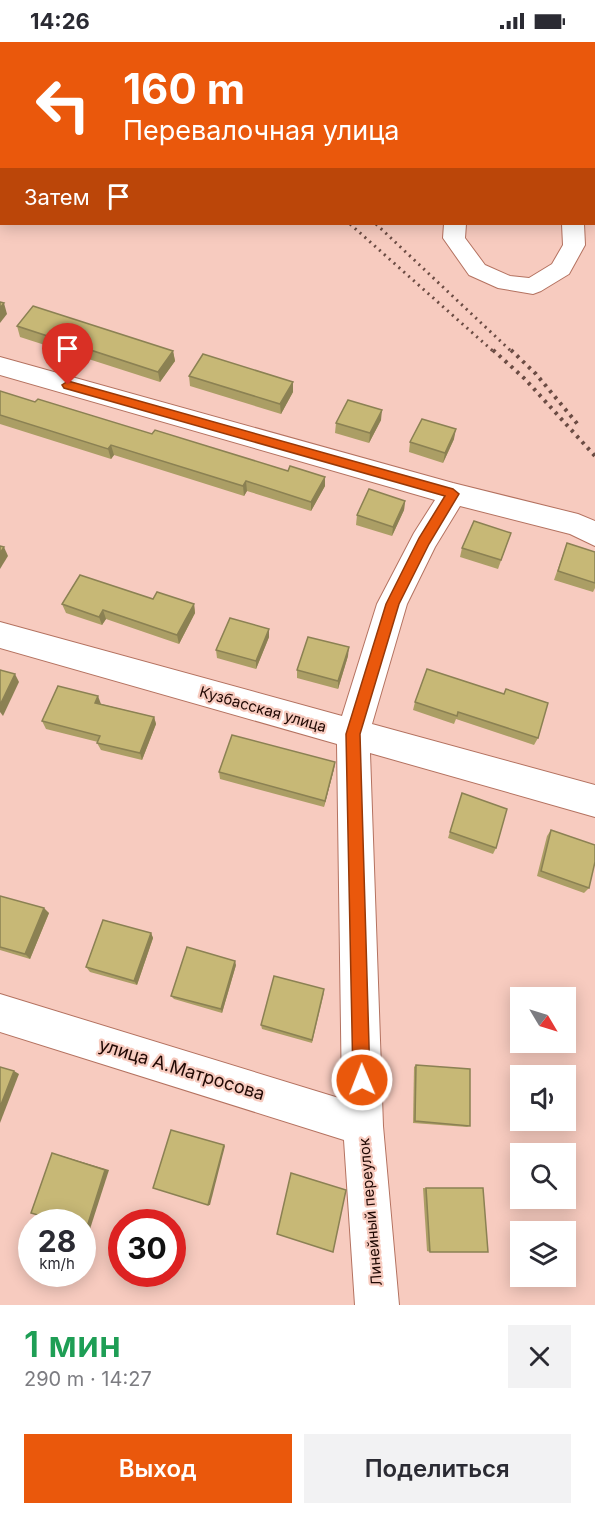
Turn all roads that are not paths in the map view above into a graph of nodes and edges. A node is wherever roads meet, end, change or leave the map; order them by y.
1 (455, 225) edge
2 (573, 225) edge
3 (0, 366) edge
4 (453, 494) junction
5 (586, 530) edge
6 (0, 635) edge
7 (353, 734) junction
8 (595, 801) edge
9 (0, 1013) edge
10 (363, 1126) junction
11 (377, 1305) edge

1 - 2 street
3 - 4 street
4 - 5 street
4 - 7 street, Линейный переулок
6 - 7 street, Кузбасская улица
7 - 8 street, Кузбасская улица
7 - 10 street, Линейный переулок
9 - 10 street, улица А.Матросова
10 - 11 street, Линейный переулок

